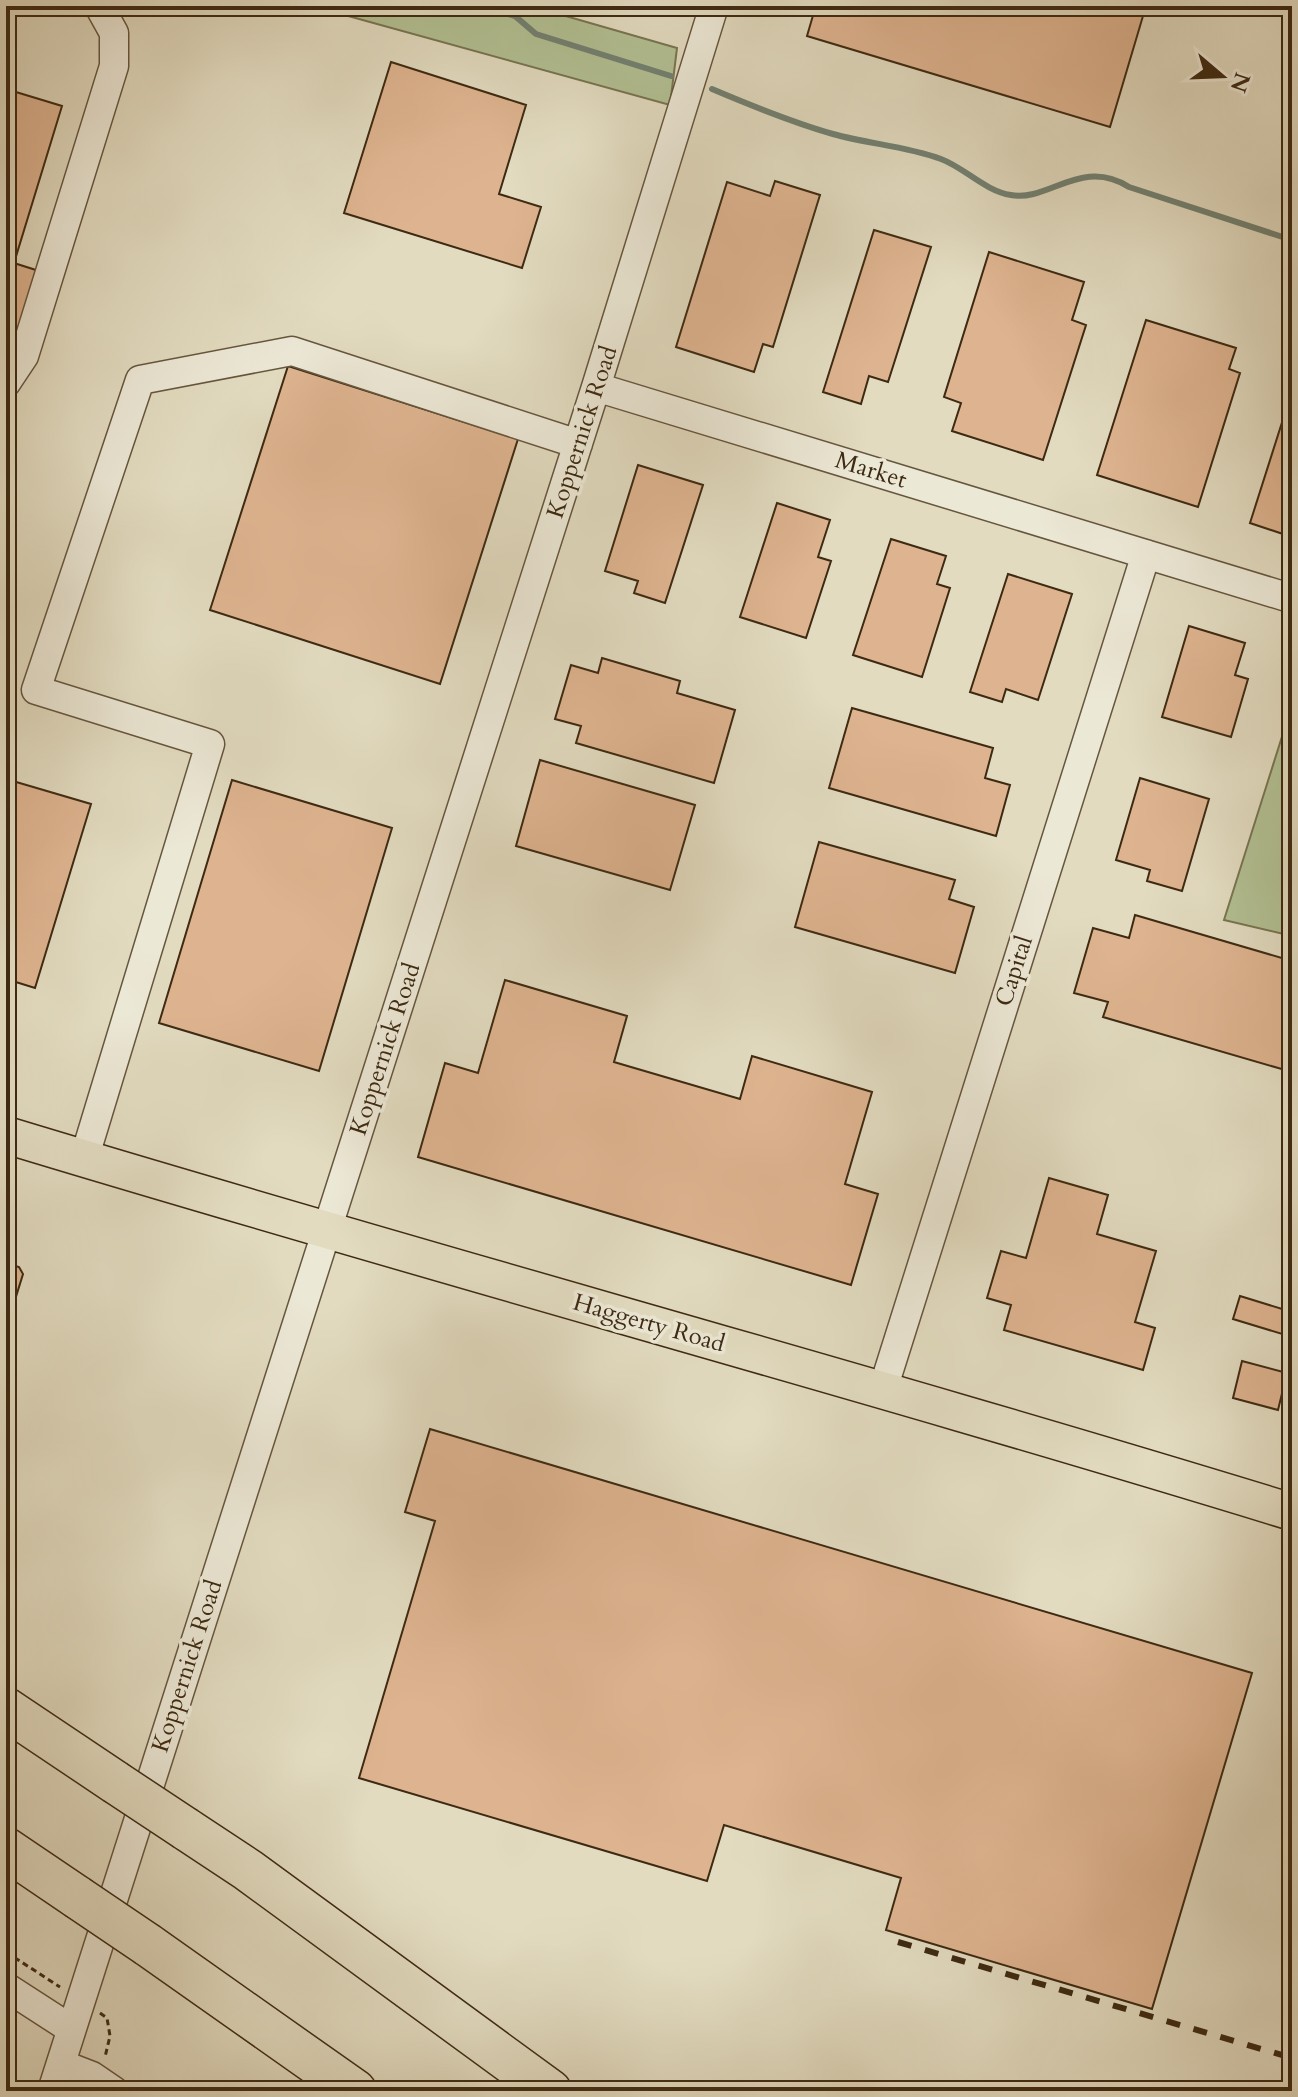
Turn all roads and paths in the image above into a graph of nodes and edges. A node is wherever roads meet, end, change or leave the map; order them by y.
1 (99, 6) edge
2 (714, 6) edge
3 (6, 383) edge
4 (596, 387) junction
5 (578, 444) junction
6 (1146, 554) junction
7 (1290, 598) dead end
8 (6, 1135) edge
9 (84, 1159) junction
10 (326, 1232) junction
11 (883, 1389) junction
12 (1292, 1512) edge
13 (6, 1709) edge
14 (6, 1849) edge
15 (6, 1987) edge
16 (71, 2029) junction
17 (61, 2064) junction
18 (52, 2091) edge
19 (114, 2091) edge
20 (355, 2091) edge
21 (550, 2091) edge

1 - 3 street
2 - 4 street, Koppernick Road
4 - 5 street, Koppernick Road
4 - 6 street, Market
5 - 9 street
5 - 10 street, Koppernick Road
6 - 7 street, Market
6 - 11 street, Capital
8 - 9 main road, Haggerty Road
9 - 10 main road, Haggerty Road
10 - 11 main road, Haggerty Road
10 - 16 street, Koppernick Road
11 - 12 main road, Haggerty Road
13 - 21 highway, bridge
14 - 20 highway, bridge
15 - 16 street
16 - 17 street, Koppernick Road
17 - 18 street, Koppernick Road
17 - 19 street

